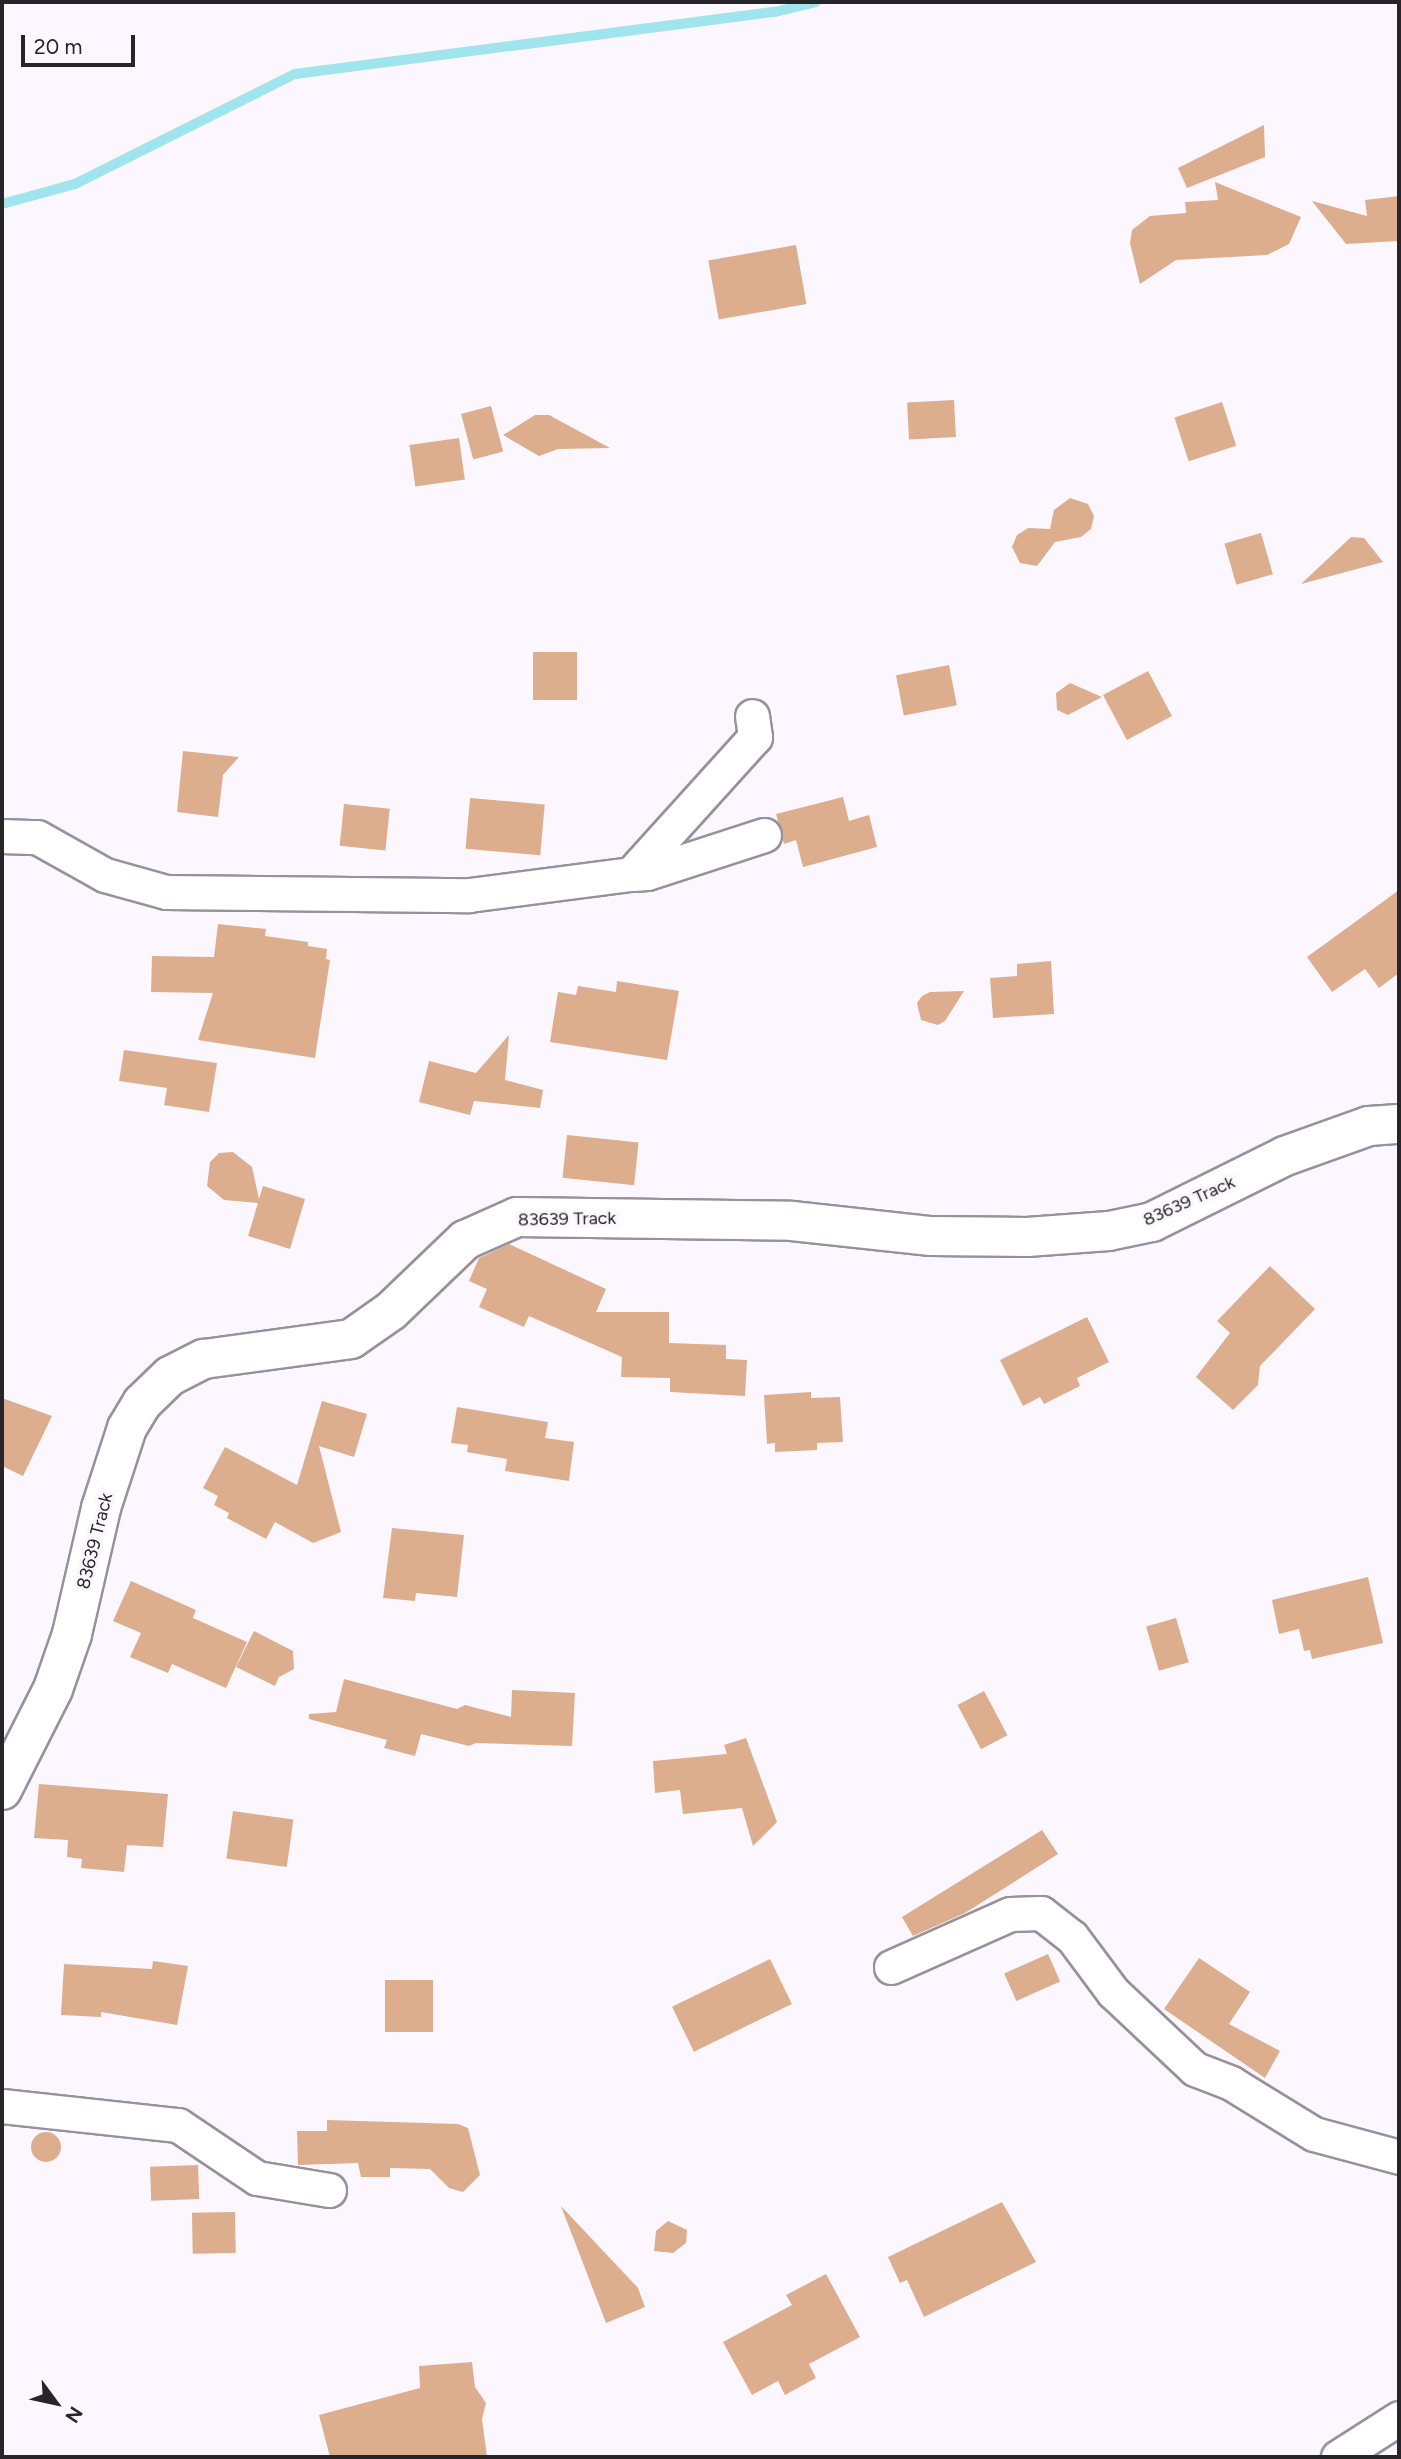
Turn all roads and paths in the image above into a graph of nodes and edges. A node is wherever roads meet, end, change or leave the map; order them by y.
1 (752, 716) dead end
2 (764, 835) dead end
3 (2, 836) edge
4 (631, 874) junction
5 (1399, 1124) edge
6 (2, 1790) edge
7 (891, 1967) dead end
8 (2, 2106) edge
9 (1399, 2157) edge
10 (329, 2190) dead end
11 (1399, 2418) edge
12 (1338, 2457) edge

1 - 4 street
2 - 4 street
3 - 4 street
5 - 6 street, 83639 Track
7 - 9 street
8 - 10 street
11 - 12 street

